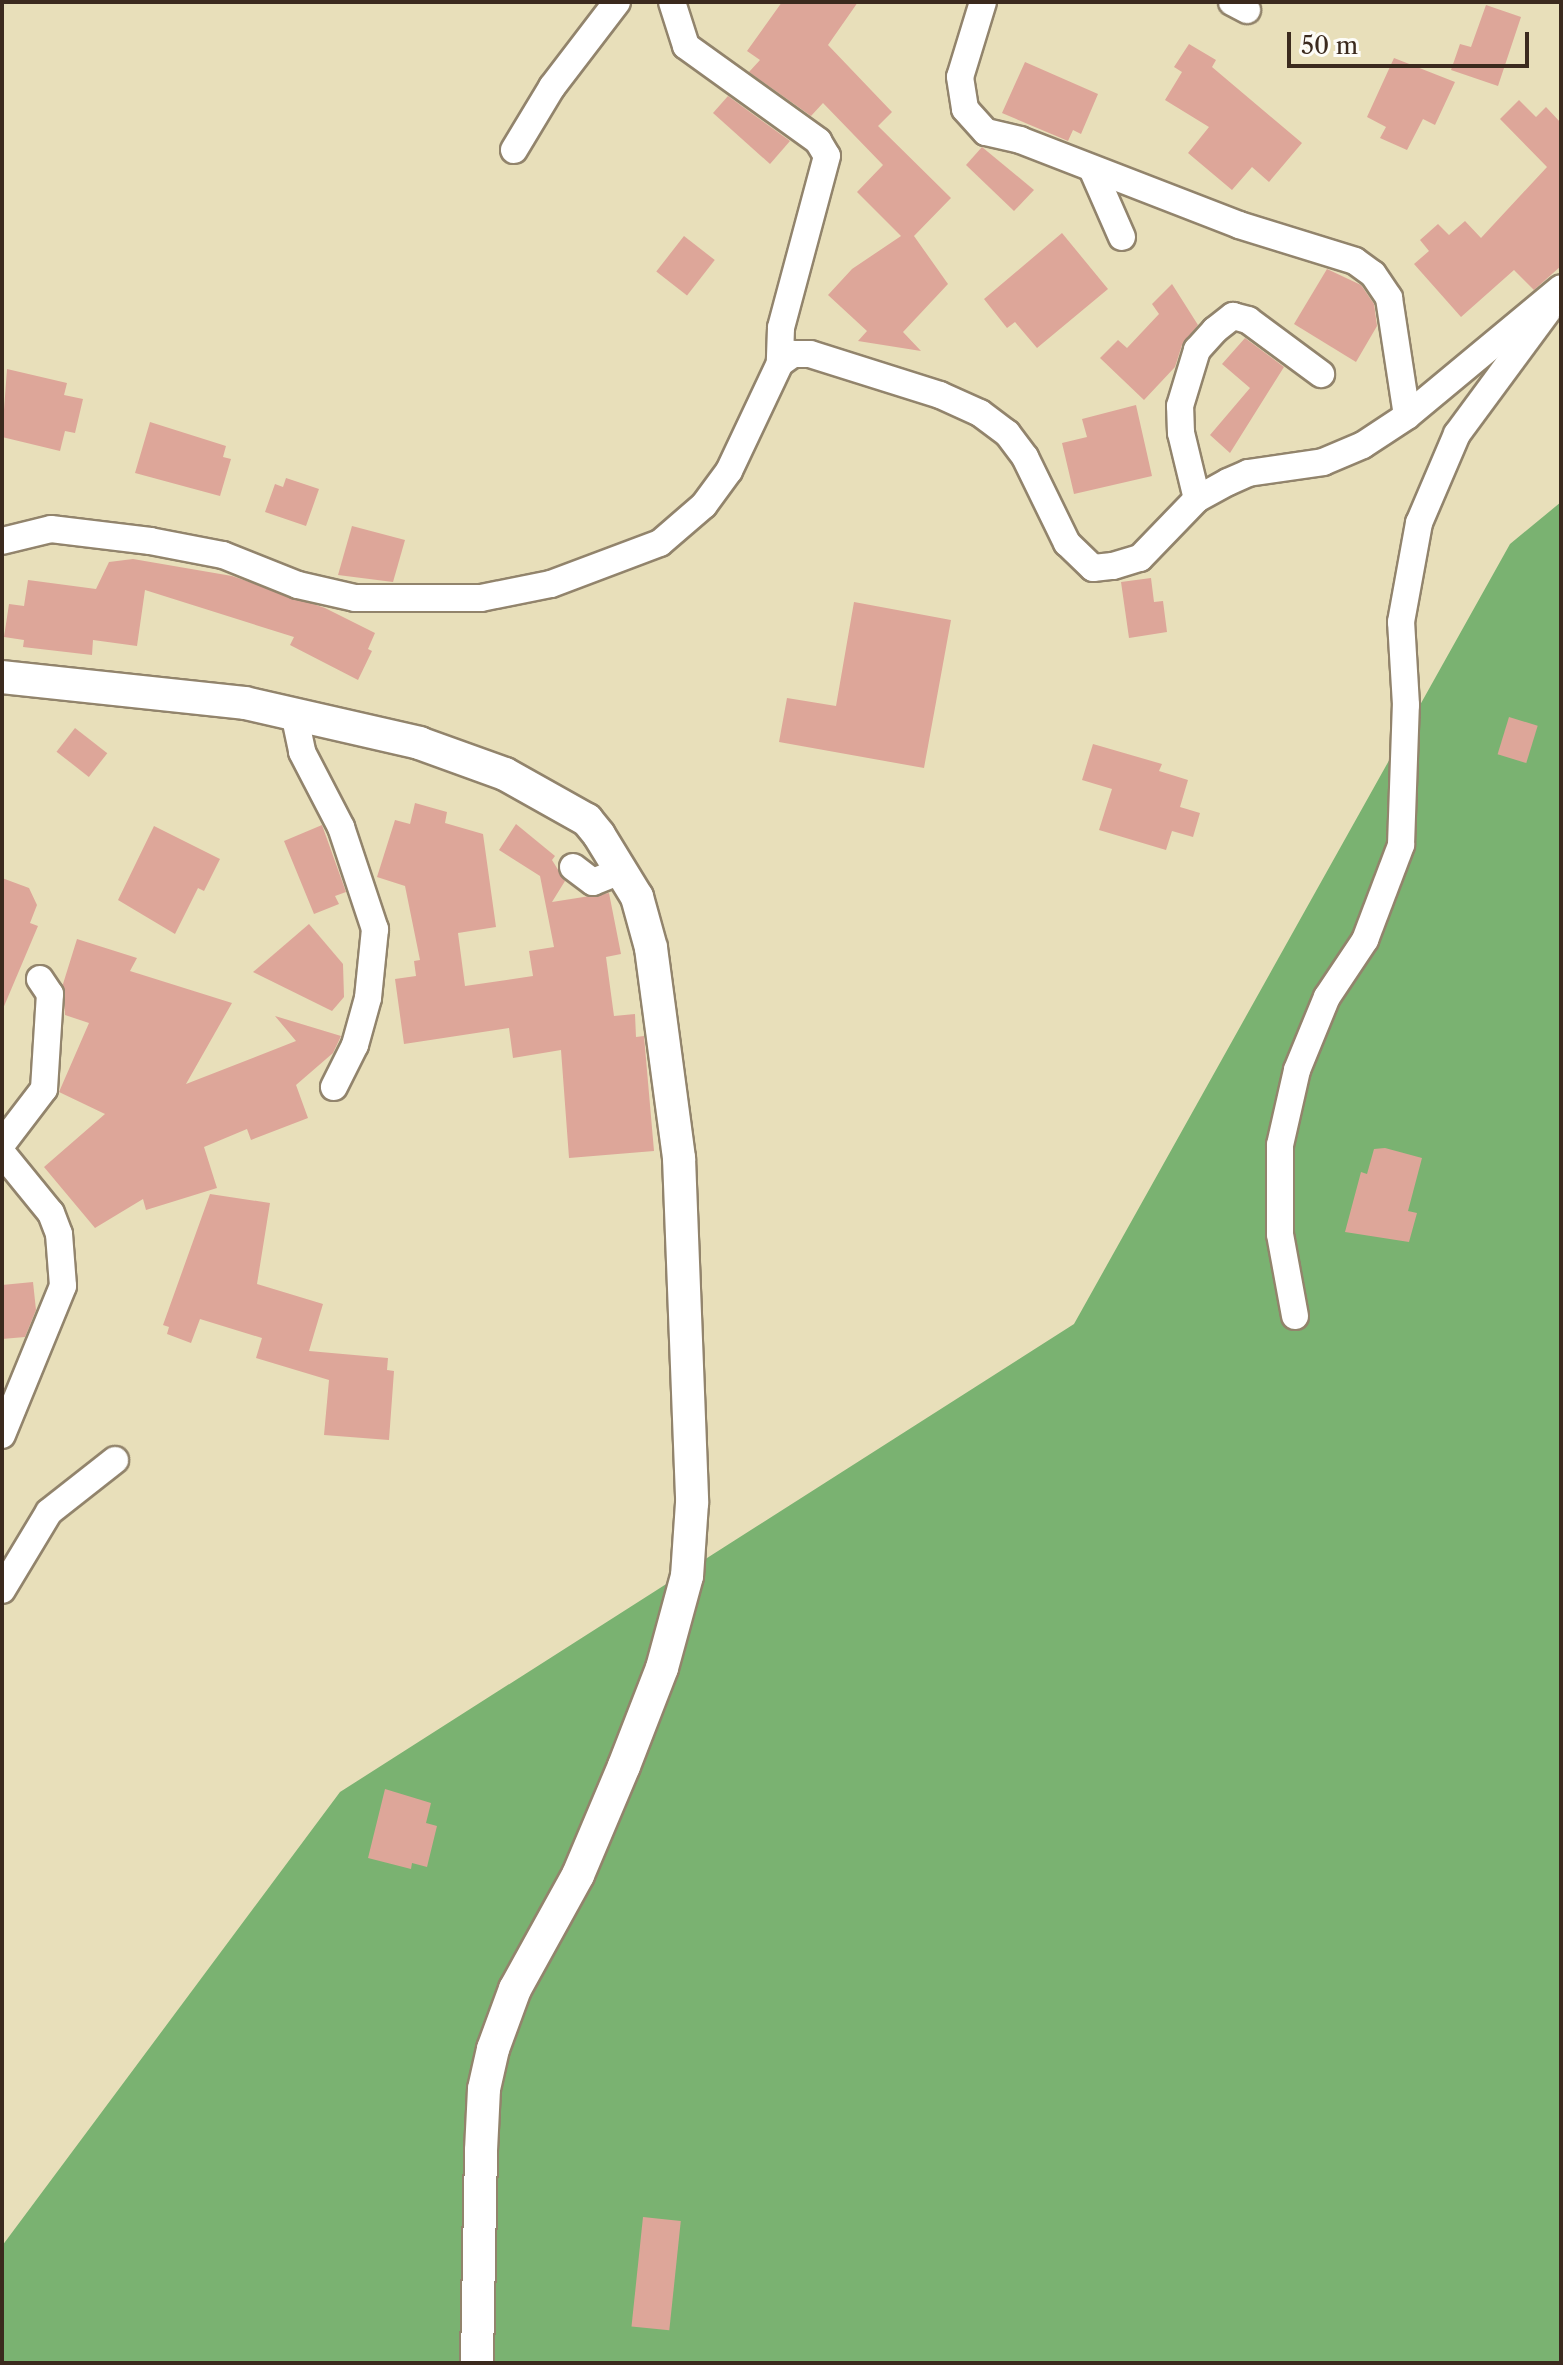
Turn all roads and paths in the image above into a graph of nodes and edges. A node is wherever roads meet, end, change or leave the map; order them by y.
1 (617, 2) edge
2 (672, 2) edge
3 (983, 2) edge
4 (514, 150) dead end
5 (1093, 171) junction
6 (1122, 237) dead end
7 (1561, 290) edge
8 (780, 363) junction
9 (1321, 374) dead end
10 (1407, 416) junction
11 (1197, 499) junction
12 (2, 541) edge
13 (2, 677) edge
14 (294, 713) junction
15 (573, 867) dead end
16 (622, 870) junction
17 (40, 979) dead end
18 (334, 1087) dead end
19 (2, 1144) edge
20 (2, 1153) edge
21 (1295, 1316) dead end
22 (2, 1435) edge
23 (115, 1460) dead end
24 (2, 1590) edge
25 (477, 2363) edge

1 - 4 street
2 - 8 street
3 - 5 street
5 - 6 street
5 - 10 street
7 - 10 street
7 - 21 street
8 - 11 street
8 - 12 street
9 - 11 street
10 - 11 street
13 - 14 street
14 - 16 street
14 - 18 street
15 - 16 street
16 - 25 street
17 - 19 street
20 - 22 street
23 - 24 street

